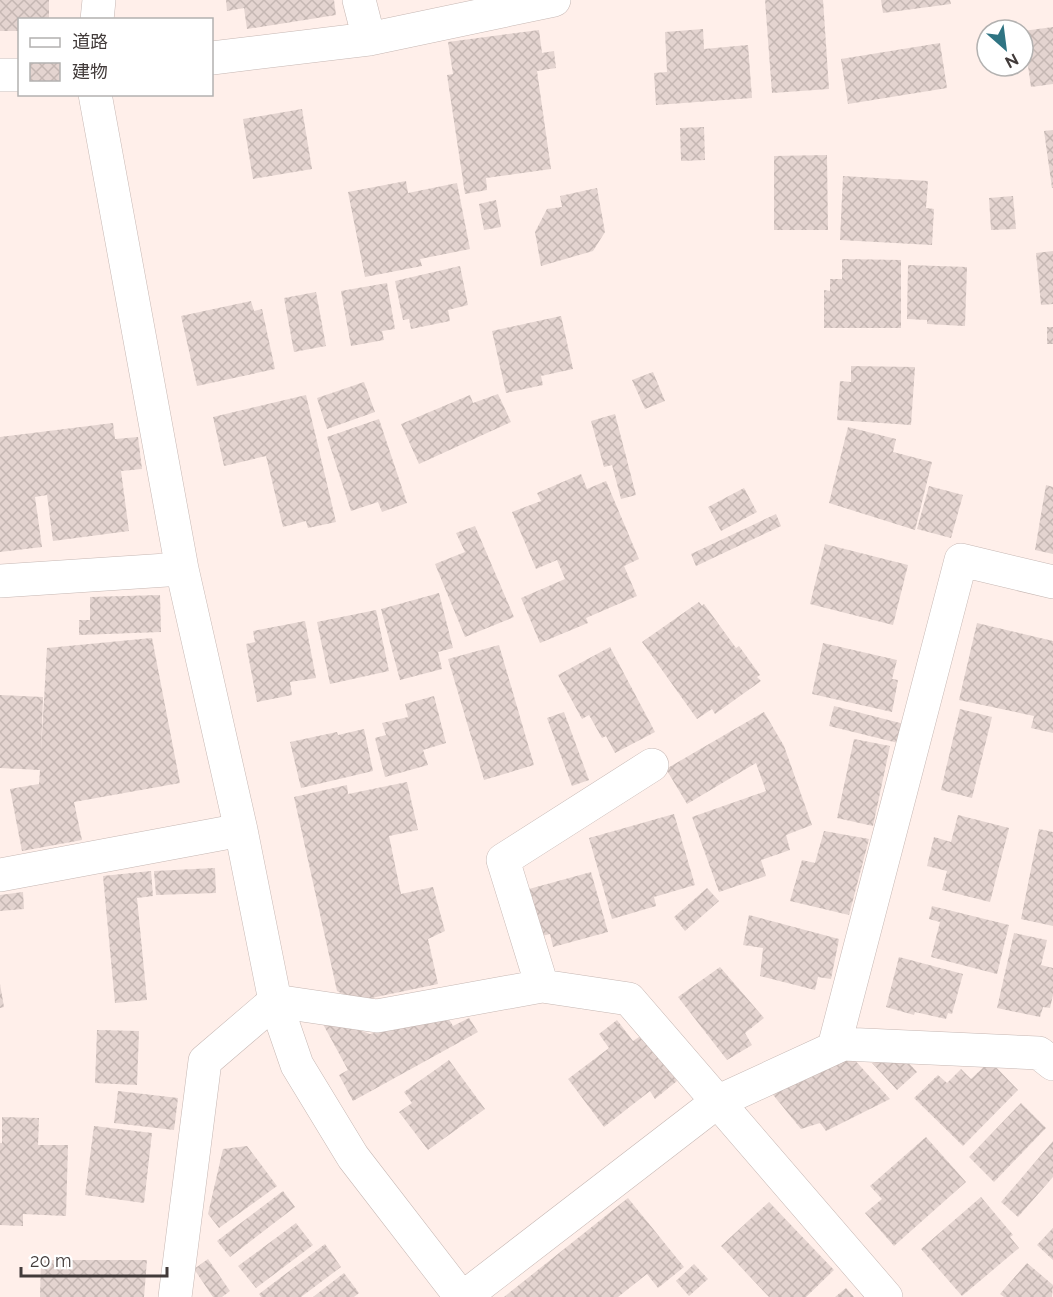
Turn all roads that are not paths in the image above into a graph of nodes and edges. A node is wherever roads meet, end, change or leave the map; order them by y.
1 (99, 0) edge
2 (359, 0) edge
3 (555, 0) edge
4 (97, 18) edge
5 (369, 39) junction
6 (213, 58) edge
7 (0, 75) edge
8 (18, 75) edge
9 (95, 96) edge
10 (182, 569) junction
11 (0, 581) edge
12 (1053, 582) edge
13 (652, 765) dead end
14 (241, 830) junction
15 (0, 875) edge
16 (542, 986) junction
17 (274, 1001) junction
18 (834, 1047) junction
19 (1048, 1051) edge
20 (717, 1102) junction
21 (175, 1297) edge
22 (462, 1297) edge
23 (886, 1297) edge

1 - 4 street
2 - 5 street
3 - 5 street
5 - 6 street
7 - 8 street
9 - 10 street
10 - 11 street
10 - 14 street
12 - 18 street
13 - 16 street
14 - 15 street
14 - 17 street
16 - 17 street
16 - 20 street
17 - 21 street
17 - 22 street
18 - 19 street
18 - 20 street
20 - 22 street
20 - 23 street

